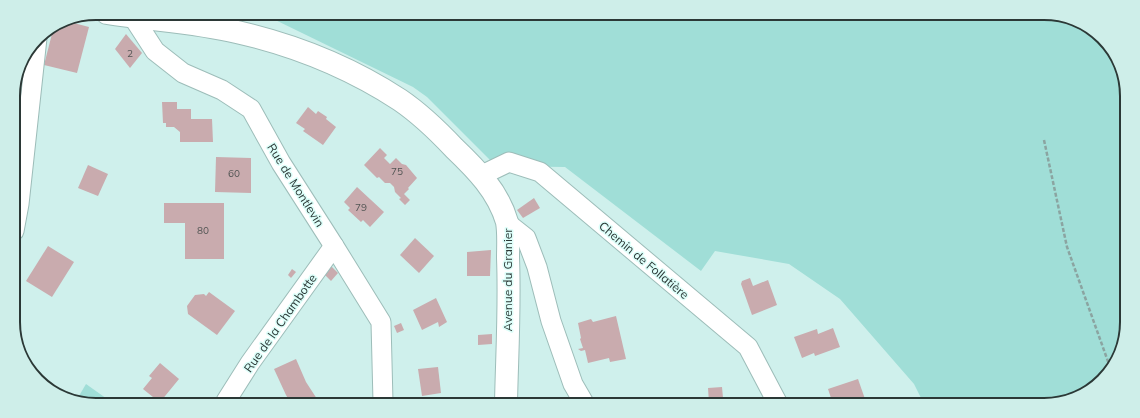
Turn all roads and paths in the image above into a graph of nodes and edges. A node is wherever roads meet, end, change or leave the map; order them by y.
1 (135, 20) edge
2 (162, 20) edge
3 (37, 49) edge
4 (1044, 140) dead end
5 (482, 175) junction
6 (20, 195) edge
7 (507, 223) junction
8 (334, 246) junction
9 (1108, 362) edge
10 (228, 398) edge
11 (383, 398) edge
12 (506, 398) edge
13 (581, 398) edge
14 (775, 398) edge

1 - 8 street, Rue de Montlevin
2 - 5 main road, Avenue du Granier
3 - 6 street
4 - 9 path
5 - 7 main road, Avenue du Granier
5 - 14 street, Chemin de Follatière
7 - 12 main road, Avenue du Granier
7 - 13 street
8 - 10 street, Rue de la Chambotte
8 - 11 street, Rue de Montlevin

